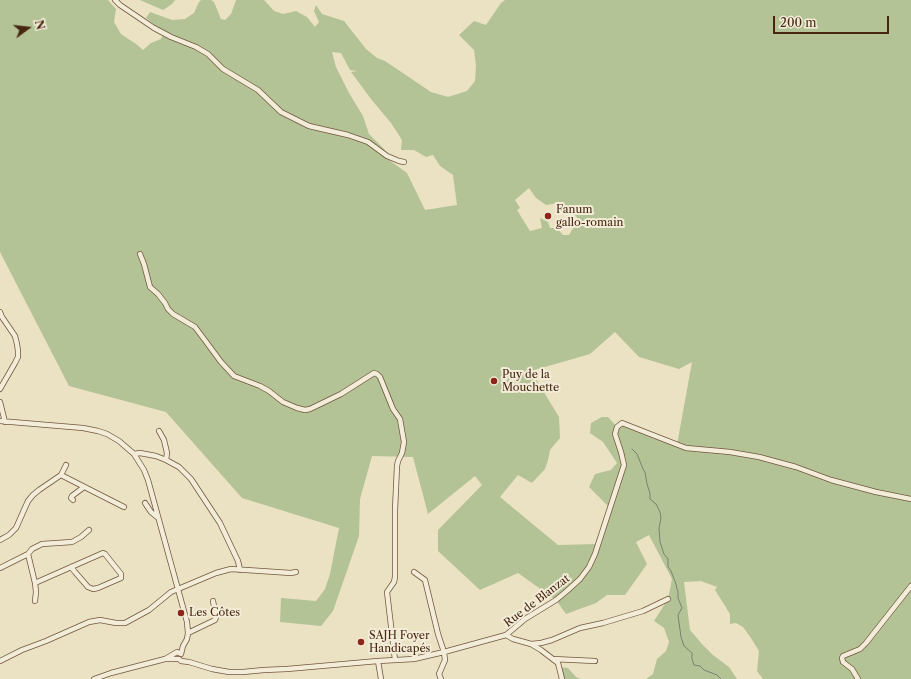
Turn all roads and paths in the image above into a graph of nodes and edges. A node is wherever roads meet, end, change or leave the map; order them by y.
1 (115, 0) edge
2 (404, 162) dead end
3 (140, 254) dead end
4 (0, 312) edge
5 (0, 389) edge
6 (0, 402) edge
7 (2, 421) edge
8 (159, 431) dead end
9 (134, 454) junction
10 (166, 460) junction
11 (66, 466) dead end
12 (61, 475) junction
13 (84, 487) junction
14 (911, 499) edge
15 (73, 500) dead end
16 (145, 503) dead end
17 (124, 507) dead end
18 (158, 517) junction
19 (89, 530) dead end
20 (0, 540) edge
21 (28, 554) junction
22 (72, 567) junction
23 (0, 568) edge
24 (240, 570) junction
25 (296, 572) dead end
26 (414, 572) dead end
27 (35, 583) junction
28 (911, 586) edge
29 (177, 589) junction
30 (668, 599) dead end
31 (35, 601) dead end
32 (213, 601) dead end
33 (188, 633) junction
34 (506, 635) junction
35 (531, 644) junction
36 (444, 652) junction
37 (178, 656) junction
38 (553, 659) junction
39 (395, 660) junction
40 (0, 661) edge
41 (378, 661) junction
42 (595, 661) dead end
43 (94, 679) edge
44 (381, 679) edge
45 (440, 679) edge
46 (562, 679) edge
47 (858, 679) edge

1 - 2 street
3 - 39 street
4 - 5 street
6 - 7 street
7 - 9 street
8 - 10 street
9 - 10 street
9 - 18 street
10 - 24 street
11 - 12 street
12 - 13 street
12 - 20 street
13 - 15 street
13 - 17 street
14 - 34 street, Rue de Blanzat
16 - 18 street
18 - 29 street
19 - 21 street
21 - 23 street
21 - 27 street
22 - 22 street
22 - 27 street
24 - 25 street
24 - 29 street
26 - 36 street
27 - 31 street
28 - 47 street
29 - 33 street
29 - 40 street
30 - 35 street
32 - 33 street
33 - 37 street
34 - 35 street
34 - 36 street, Rue de Blanzat
35 - 38 street
36 - 39 street, Rue de Blanzat
36 - 45 street
37 - 41 street, Rue de Blanzat
37 - 43 street, Rue de Blanzat
38 - 42 street
38 - 46 street
39 - 41 street, Rue de Blanzat
41 - 44 street

